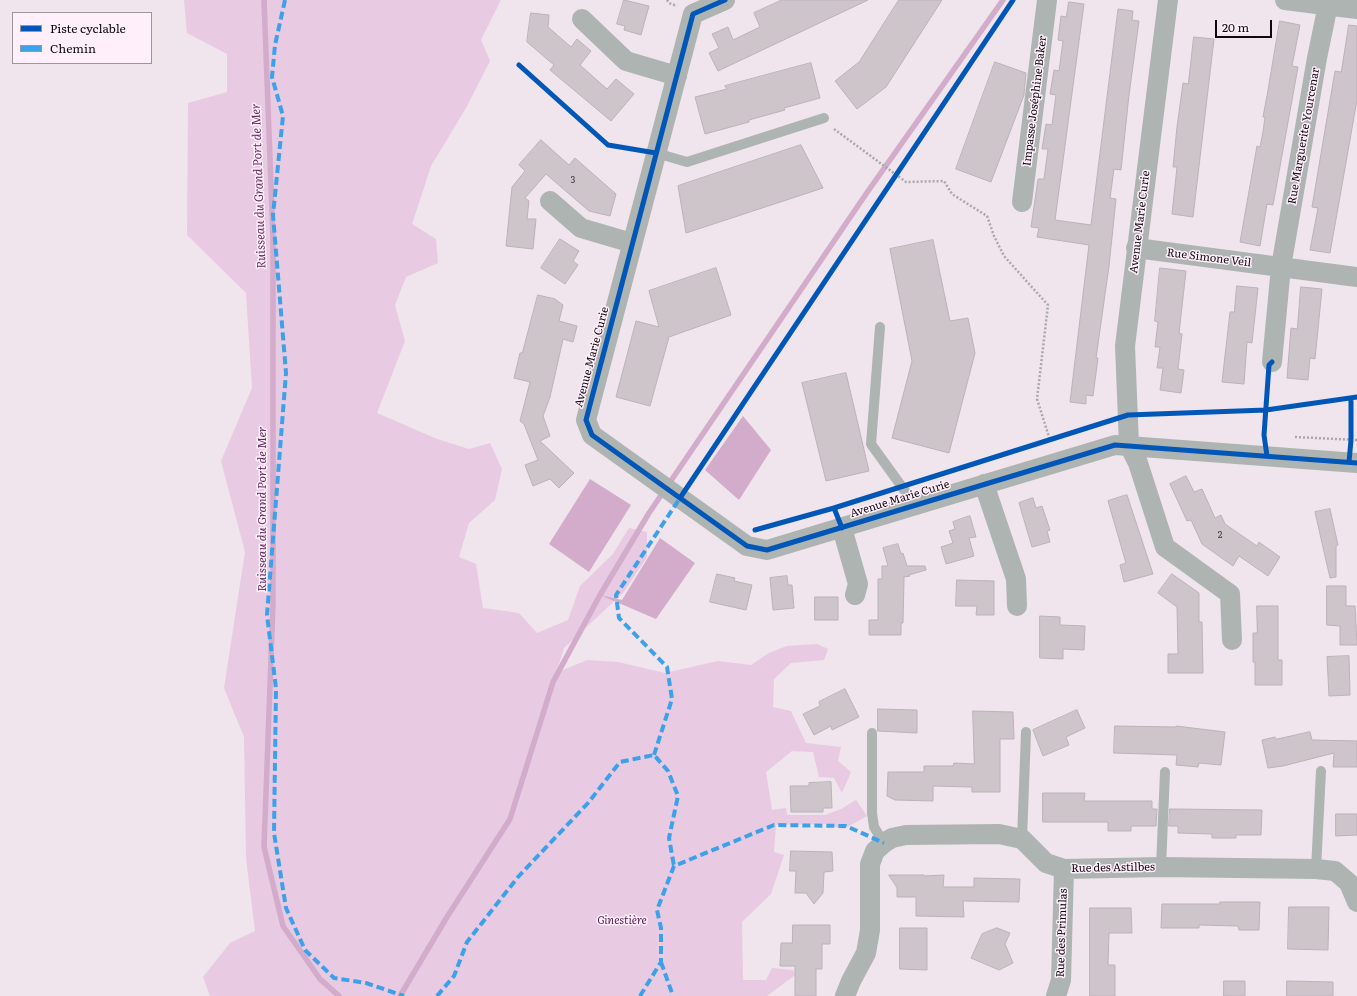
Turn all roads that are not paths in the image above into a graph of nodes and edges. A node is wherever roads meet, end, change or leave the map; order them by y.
1 (725, 0) edge
2 (1048, 0) edge
3 (1168, 0) edge
4 (1285, 0) edge
5 (1329, 3) edge
6 (1357, 9) edge
7 (582, 20) dead end
8 (677, 76) junction
9 (824, 118) road end
10 (656, 153) junction
11 (550, 201) dead end
12 (1022, 202) dead end
13 (632, 243) junction
14 (1136, 248) junction
15 (1281, 267) junction
16 (1357, 277) edge
17 (880, 327) dead end
18 (1272, 362) road end
19 (1129, 445) junction
20 (1353, 462) edge
21 (984, 484) junction
22 (915, 506) junction
23 (842, 528) junction
24 (855, 595) dead end
25 (1017, 606) dead end
26 (1232, 640) dead end
27 (872, 732) dead end
28 (1026, 732) dead end
29 (1321, 771) dead end
30 (1165, 772) dead end
31 (1022, 839) junction
32 (884, 843) junction
33 (1161, 867) junction
34 (1064, 869) junction
35 (1316, 869) junction
36 (1353, 882) edge
37 (1357, 902) edge
38 (845, 996) edge
39 (1056, 996) edge

1 - 8 street, Avenue Marie Curie
2 - 12 street, Impasse Joséphine Baker
3 - 14 street, Avenue Marie Curie
4 - 5 street
5 - 6 street
5 - 15 street, Rue Marguerite Yourcenar
7 - 8 street
8 - 10 street, Avenue Marie Curie
9 - 10 lane
10 - 13 street, Avenue Marie Curie
11 - 13 street
13 - 23 street, Avenue Marie Curie
14 - 15 street, Rue Simone Veil
14 - 19 street, Avenue Marie Curie
15 - 16 street, Rue Simone Veil
15 - 18 street
17 - 22 lane
19 - 20 street, Avenue Marie Curie
19 - 21 street, Avenue Marie Curie
19 - 26 street
21 - 22 street, Avenue Marie Curie
21 - 25 street
22 - 23 street, Avenue Marie Curie
23 - 24 street
27 - 32 lane
28 - 31 lane
29 - 35 lane
30 - 33 lane
31 - 32 street
31 - 34 street, Rue des Astilbes
32 - 38 street
33 - 34 street, Rue des Astilbes
33 - 35 street, Rue des Astilbes
34 - 39 street, Rue des Primulas
35 - 36 street, Rue des Astilbes
36 - 37 street, Rue des Astilbes

